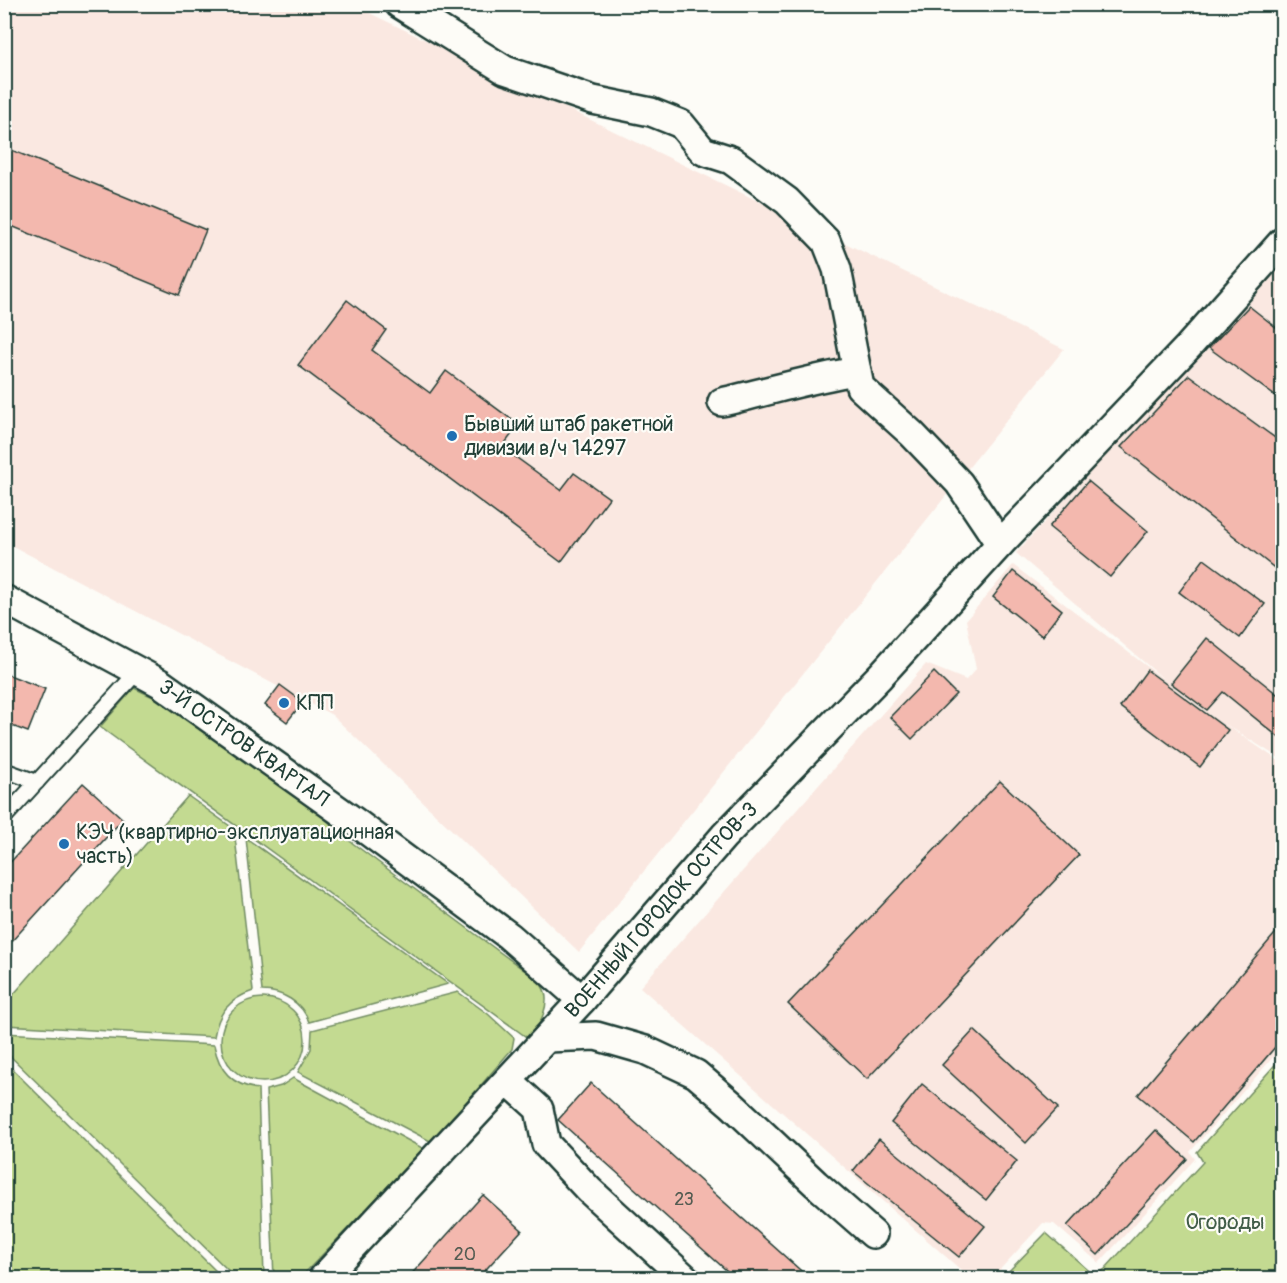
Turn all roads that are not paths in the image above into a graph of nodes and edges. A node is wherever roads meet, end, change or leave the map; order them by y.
1 (399, 4) edge
2 (1282, 242) edge
3 (857, 371) junction
4 (723, 402) dead end
5 (1000, 544) junction
6 (4, 599) edge
7 (138, 671) junction
8 (4, 770) edge
9 (37, 782) junction
10 (4, 818) edge
11 (582, 1000) junction
12 (547, 1038) junction
13 (508, 1080) junction
14 (873, 1234) dead end
15 (673, 1275) edge
16 (323, 1278) edge

1 - 3 street
2 - 5 street, ВОЕННЫЙ ГОРОДОК ОСТРОВ-3
3 - 4 street
3 - 5 street
5 - 11 street, ВОЕННЫЙ ГОРОДОК ОСТРОВ-3
6 - 7 street, 3-Й ОСТРОВ КВАРТАЛ
7 - 9 lane
7 - 11 street, 3-Й ОСТРОВ КВАРТАЛ
8 - 9 lane
9 - 10 lane
11 - 12 street, ВОЕННЫЙ ГОРОДОК ОСТРОВ-3
12 - 13 street, ВОЕННЫЙ ГОРОДОК ОСТРОВ-3
12 - 14 street
13 - 15 street
13 - 16 street, ВОЕННЫЙ ГОРОДОК ОСТРОВ-3

